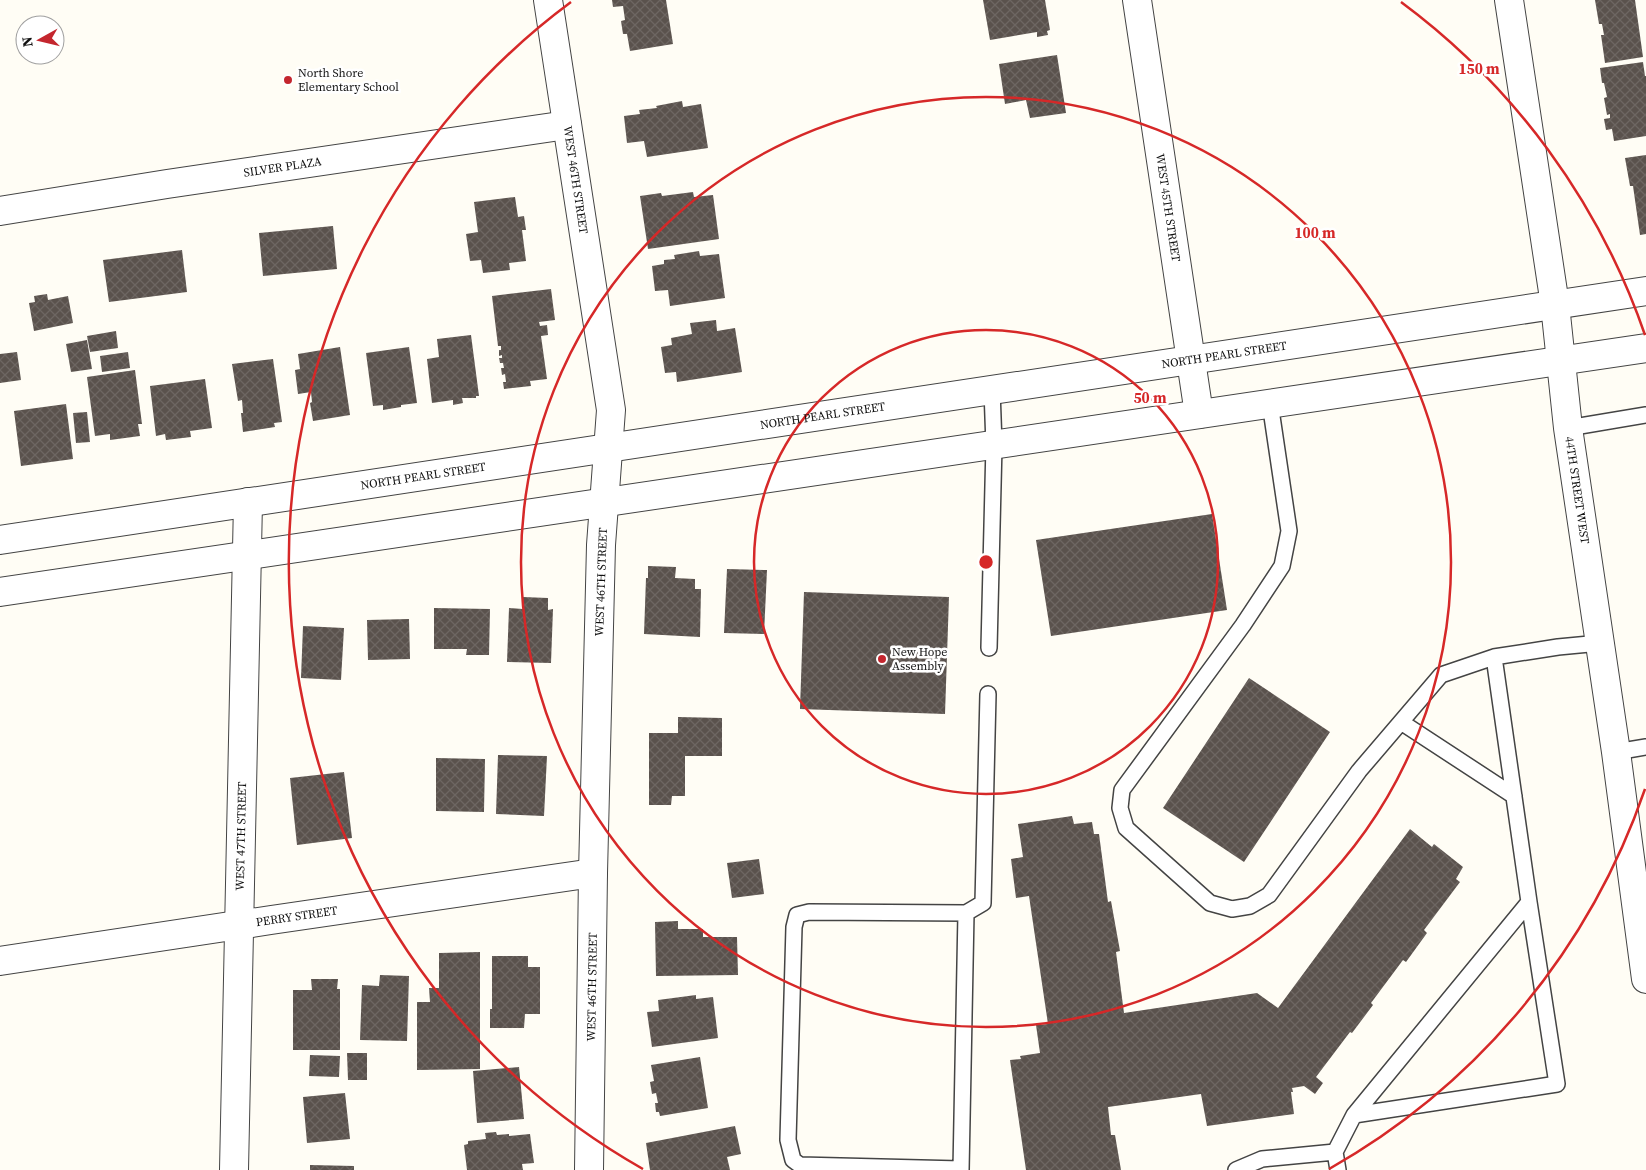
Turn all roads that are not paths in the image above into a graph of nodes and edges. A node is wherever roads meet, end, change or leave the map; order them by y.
1 (548, 0) edge
2 (1137, 0) edge
3 (1509, 0) edge
4 (567, 125) junction
5 (0, 211) edge
6 (1646, 291) edge
7 (1555, 305) junction
8 (1646, 348) edge
9 (1191, 360) junction
10 (1562, 361) junction
11 (992, 390) junction
12 (1270, 404) junction
13 (1199, 414) junction
14 (1646, 415) edge
15 (1568, 428) junction
16 (994, 445) junction
17 (607, 448) junction
18 (248, 502) junction
19 (604, 503) junction
20 (0, 540) edge
21 (247, 555) junction
22 (0, 592) edge
23 (1600, 643) junction
24 (989, 648) dead end
25 (1494, 657) junction
26 (988, 694) dead end
27 (1401, 722) junction
28 (1646, 747) edge
29 (1616, 752) junction
30 (1514, 796) junction
31 (593, 873) junction
32 (1529, 902) junction
33 (966, 913) junction
34 (240, 925) junction
35 (0, 962) edge
36 (1646, 979) edge
37 (1354, 1115) junction
38 (1335, 1152) junction
39 (234, 1170) edge
40 (589, 1170) edge
41 (961, 1170) edge
42 (1236, 1170) edge
43 (1338, 1170) edge

1 - 4 street, WEST 46TH STREET
2 - 9 street, WEST 45TH STREET
3 - 7 street, 44TH STREET WEST
4 - 5 street, SILVER PLAZA
4 - 17 street, WEST 46TH STREET
6 - 7 street, NORTH PEARL STREET
7 - 9 street, NORTH PEARL STREET
7 - 10 street, 44TH STREET WEST
8 - 10 street
9 - 11 street, NORTH PEARL STREET
9 - 13 street, WEST 45TH STREET
10 - 12 street
10 - 15 street, 44TH STREET WEST
11 - 16 lane
11 - 17 street, NORTH PEARL STREET
12 - 13 street
12 - 27 lane
13 - 16 street
14 - 15 lane
15 - 23 street, 44TH STREET WEST
16 - 19 street
16 - 24 lane
17 - 18 street, NORTH PEARL STREET
17 - 19 street, WEST 46TH STREET
18 - 20 street, NORTH PEARL STREET
18 - 21 street, WEST 47TH STREET
19 - 21 street
19 - 31 street, WEST 46TH STREET
21 - 22 street
21 - 34 street, WEST 47TH STREET
23 - 25 lane
23 - 29 street, 44TH STREET WEST
25 - 27 lane
25 - 30 lane
26 - 33 lane
27 - 30 lane
28 - 29 lane
29 - 36 street, 44TH STREET WEST
30 - 32 lane
31 - 34 street, PERRY STREET
31 - 40 street, WEST 46TH STREET
32 - 37 lane
32 - 37 lane
33 - 41 lane
33 - 41 lane
34 - 35 street, PERRY STREET
34 - 39 street, WEST 47TH STREET
37 - 38 lane
38 - 42 lane
38 - 43 lane

